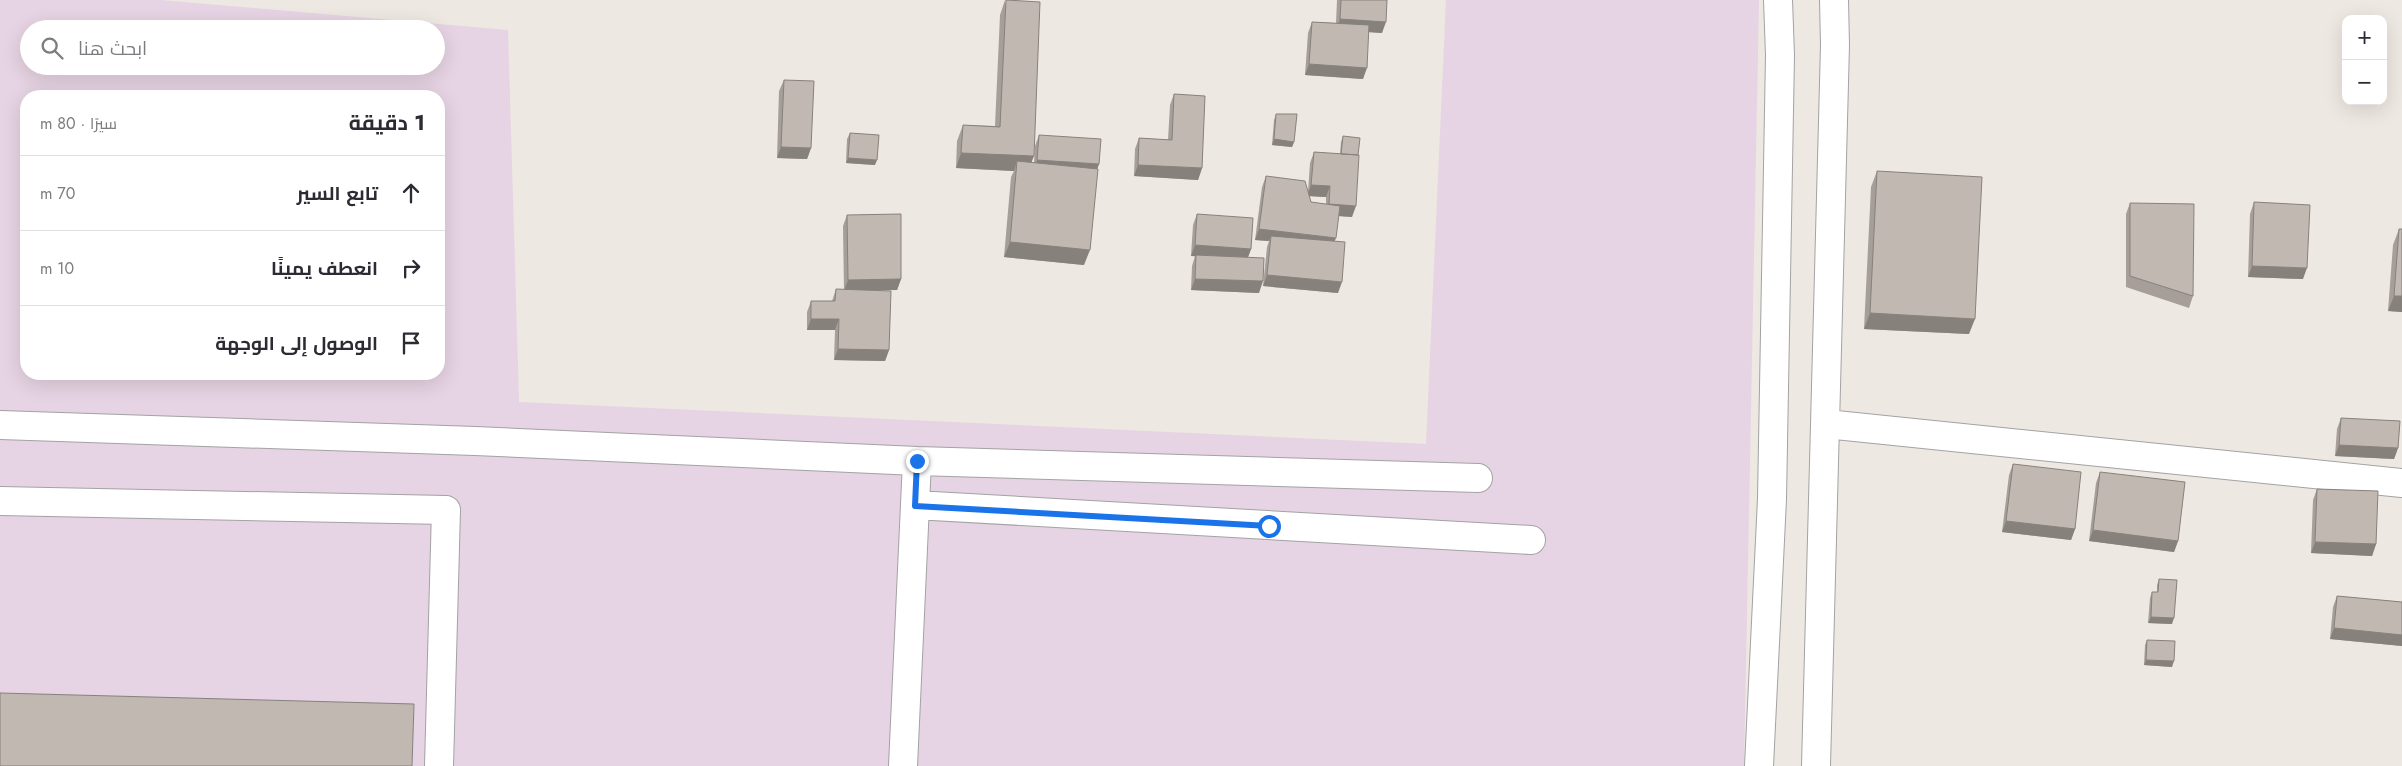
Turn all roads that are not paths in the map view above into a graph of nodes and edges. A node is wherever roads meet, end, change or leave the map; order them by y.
1 (1778, 0) edge
2 (1834, 0) edge
3 (1826, 424) junction
4 (0, 425) edge
5 (917, 461) junction
6 (1478, 478) dead end
7 (2402, 483) edge
8 (0, 501) edge
9 (915, 506) junction
10 (1531, 540) dead end
11 (440, 766) edge
12 (903, 766) edge
13 (1759, 766) edge
14 (1816, 766) edge

1 - 13 street
2 - 3 street
3 - 7 street
3 - 14 street
4 - 5 street
5 - 6 street
5 - 9 street
8 - 11 street
9 - 10 street
9 - 12 street

